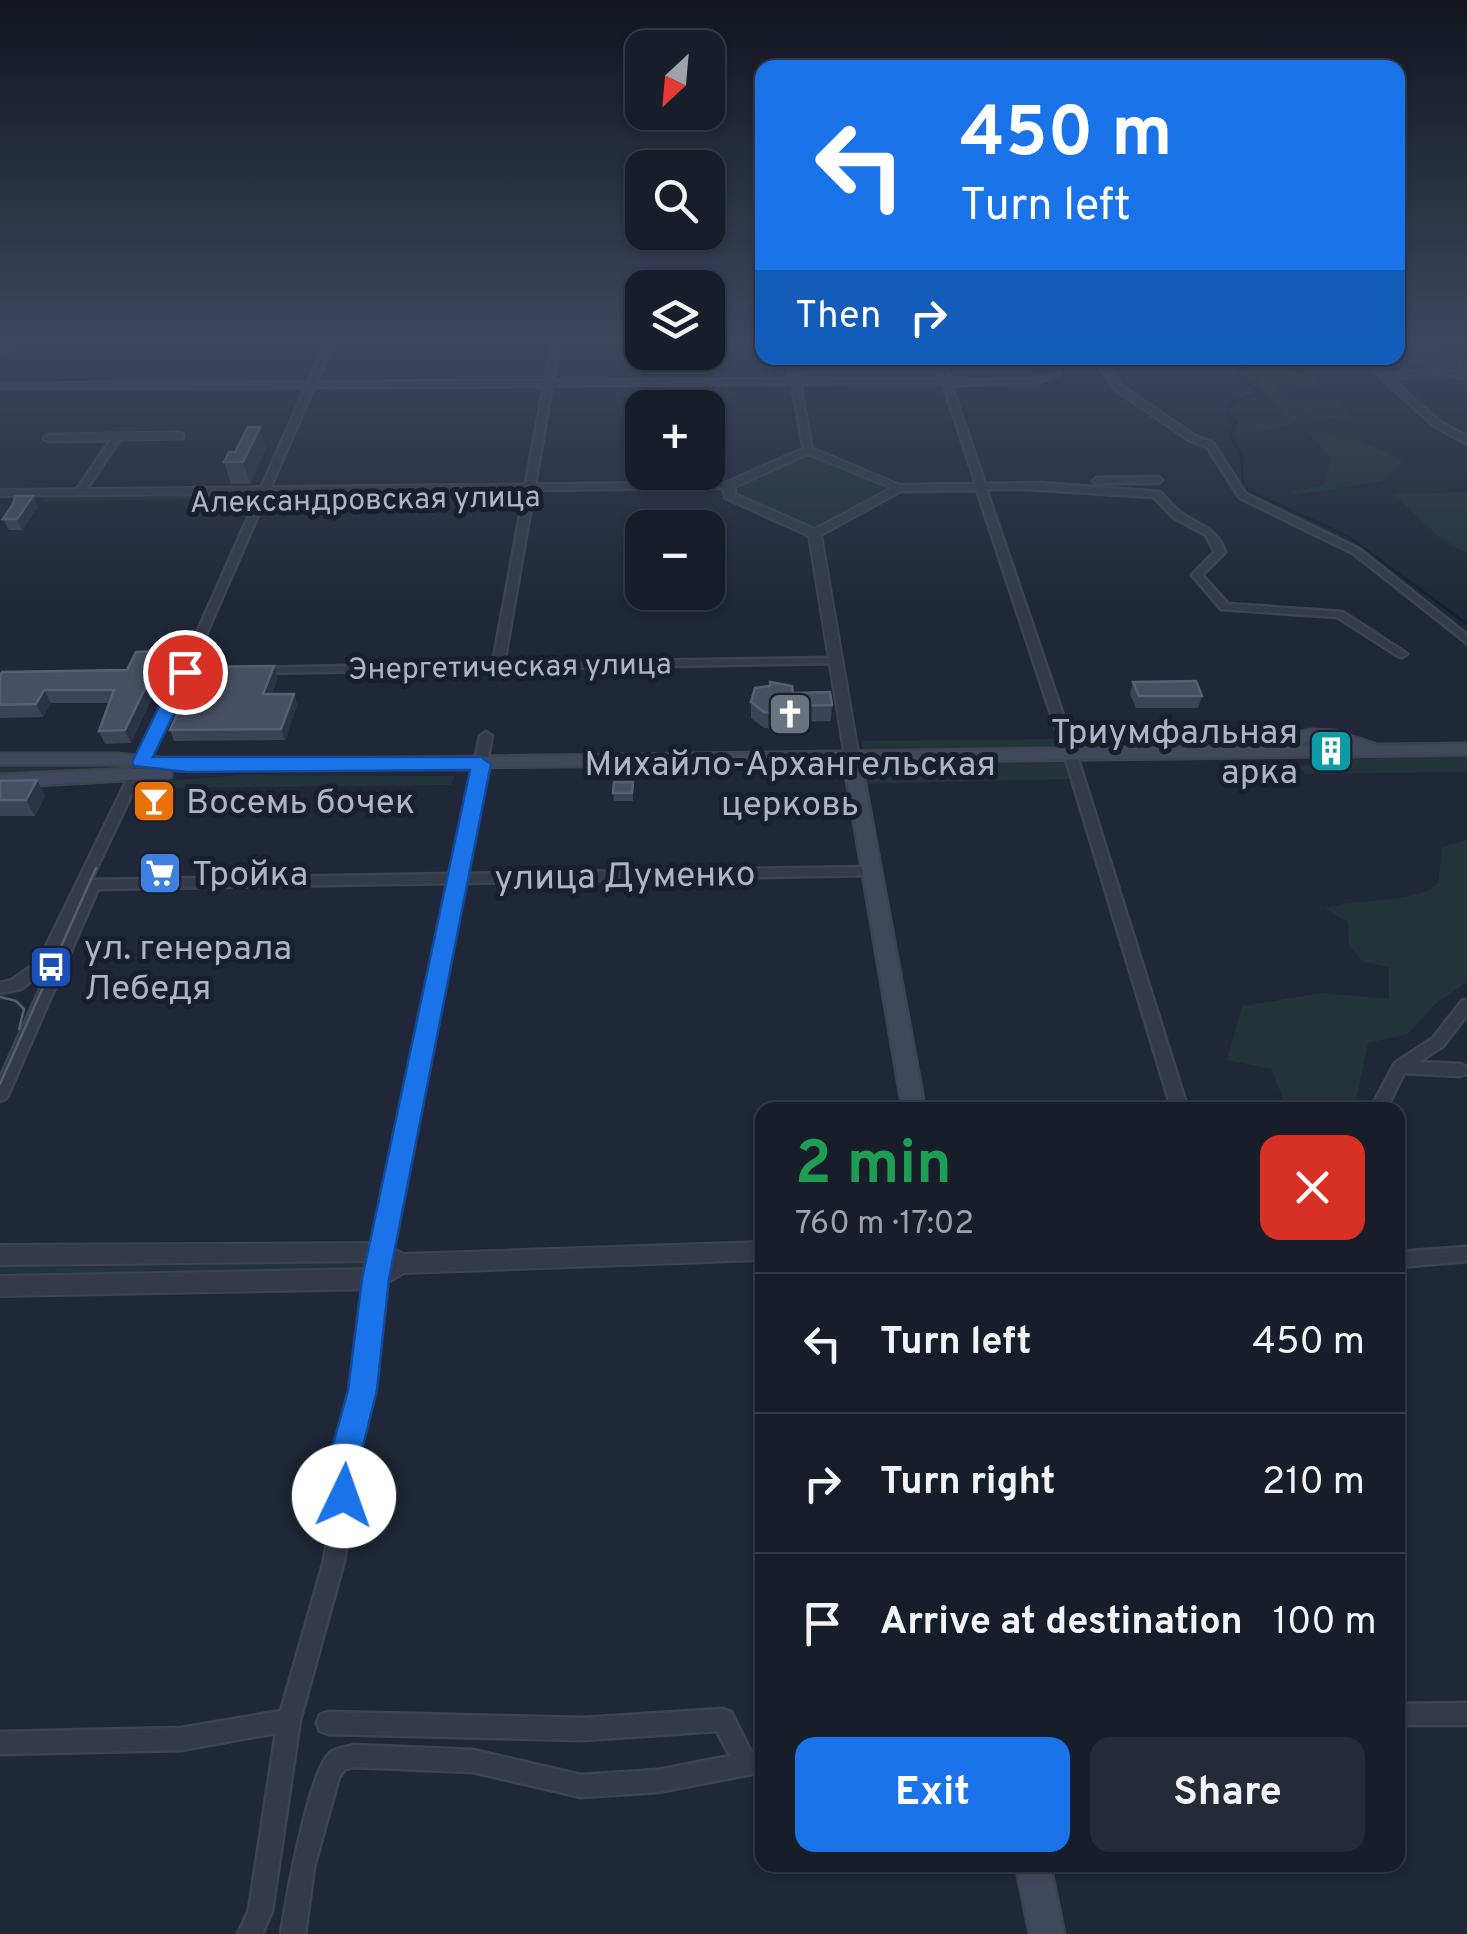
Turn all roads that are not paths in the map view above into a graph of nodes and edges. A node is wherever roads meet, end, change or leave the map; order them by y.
1 (289, 427) edge
2 (541, 427) edge
3 (804, 427) edge
4 (962, 427) edge
5 (1177, 427) edge
6 (1443, 427) edge
7 (180, 436) dead end
8 (118, 437) junction
9 (48, 438) dead end
10 (1467, 441) edge
11 (808, 450) junction
12 (1158, 480) dead end
13 (1032, 486) junction
14 (982, 487) junction
15 (901, 488) junction
16 (729, 490) junction
17 (532, 491) junction
18 (80, 492) junction
19 (0, 493) edge
20 (261, 494) junction
21 (0, 504) edge
22 (815, 534) junction
23 (1467, 640) edge
24 (1402, 654) dead end
25 (835, 661) junction
26 (498, 666) junction
27 (244, 670) edge
28 (204, 671) edge
29 (185, 672) junction
30 (486, 736) dead end
31 (1467, 749) edge
32 (1378, 751) junction
33 (1276, 752) junction
34 (1070, 753) junction
35 (852, 758) junction
36 (0, 760) edge
37 (481, 764) junction
38 (138, 769) junction
39 (0, 781) edge
40 (870, 871) junction
41 (456, 878) junction
42 (87, 885) junction
43 (44, 964) junction
44 (0, 988) edge
45 (48, 988) junction
46 (1467, 1005) edge
47 (18, 1054) junction
48 (1400, 1066) junction
49 (0, 1068) edge
50 (1461, 1070) dead end
51 (0, 1095) edge
52 (913, 1102) edge
53 (1178, 1102) edge
54 (1382, 1102) edge
55 (755, 1251) edge
56 (381, 1252) junction
57 (1467, 1254) edge
58 (0, 1255) edge
59 (1405, 1259) edge
60 (400, 1264) junction
61 (376, 1279) junction
62 (0, 1286) edge
63 (1467, 1714) edge
64 (1405, 1715) edge
65 (289, 1720) junction
66 (328, 1724) dead end
67 (0, 1743) edge
68 (754, 1762) edge
69 (1035, 1872) edge
70 (250, 1934) edge
71 (293, 1934) edge
72 (1047, 1934) edge

1 - 20 street
2 - 17 street
3 - 11 street
4 - 14 street
5 - 23 street
6 - 10 street
7 - 8 street
8 - 9 street
8 - 18 street
11 - 15 street
11 - 16 street
12 - 13 street
13 - 14 street
13 - 24 street
14 - 15 street
14 - 34 street
15 - 22 street
16 - 17 street, Александровская улица
16 - 22 street
17 - 20 street, Александровская улица
17 - 26 street
18 - 19 street, Александровская улица
18 - 20 street, Александровская улица
20 - 21 street, Александровская улица
20 - 29 street
22 - 25 street
25 - 26 street, Энергетическая улица
25 - 35 street
26 - 27 street, Энергетическая улица
28 - 29 street
29 - 38 street
30 - 37 street
31 - 32 main road
32 - 33 main road
32 - 33 main road
33 - 34 main road
34 - 35 main road
34 - 53 street
35 - 37 main road
35 - 40 main road
36 - 38 main road
37 - 38 main road
37 - 41 street
38 - 39 main road
38 - 42 street
40 - 41 street, улица Думенко
40 - 52 main road
41 - 42 street, улица Думенко
41 - 56 street
42 - 43 street
42 - 45 street
43 - 44 street
43 - 45 street
45 - 47 street
46 - 48 street
47 - 49 street
47 - 51 street
48 - 50 street
48 - 54 street
55 - 60 street
56 - 58 street
56 - 60 street
56 - 61 street
57 - 59 street
60 - 61 street
61 - 62 street
61 - 65 street
63 - 64 street
65 - 67 street
65 - 70 street
66 - 68 street
68 - 71 street
69 - 72 main road

